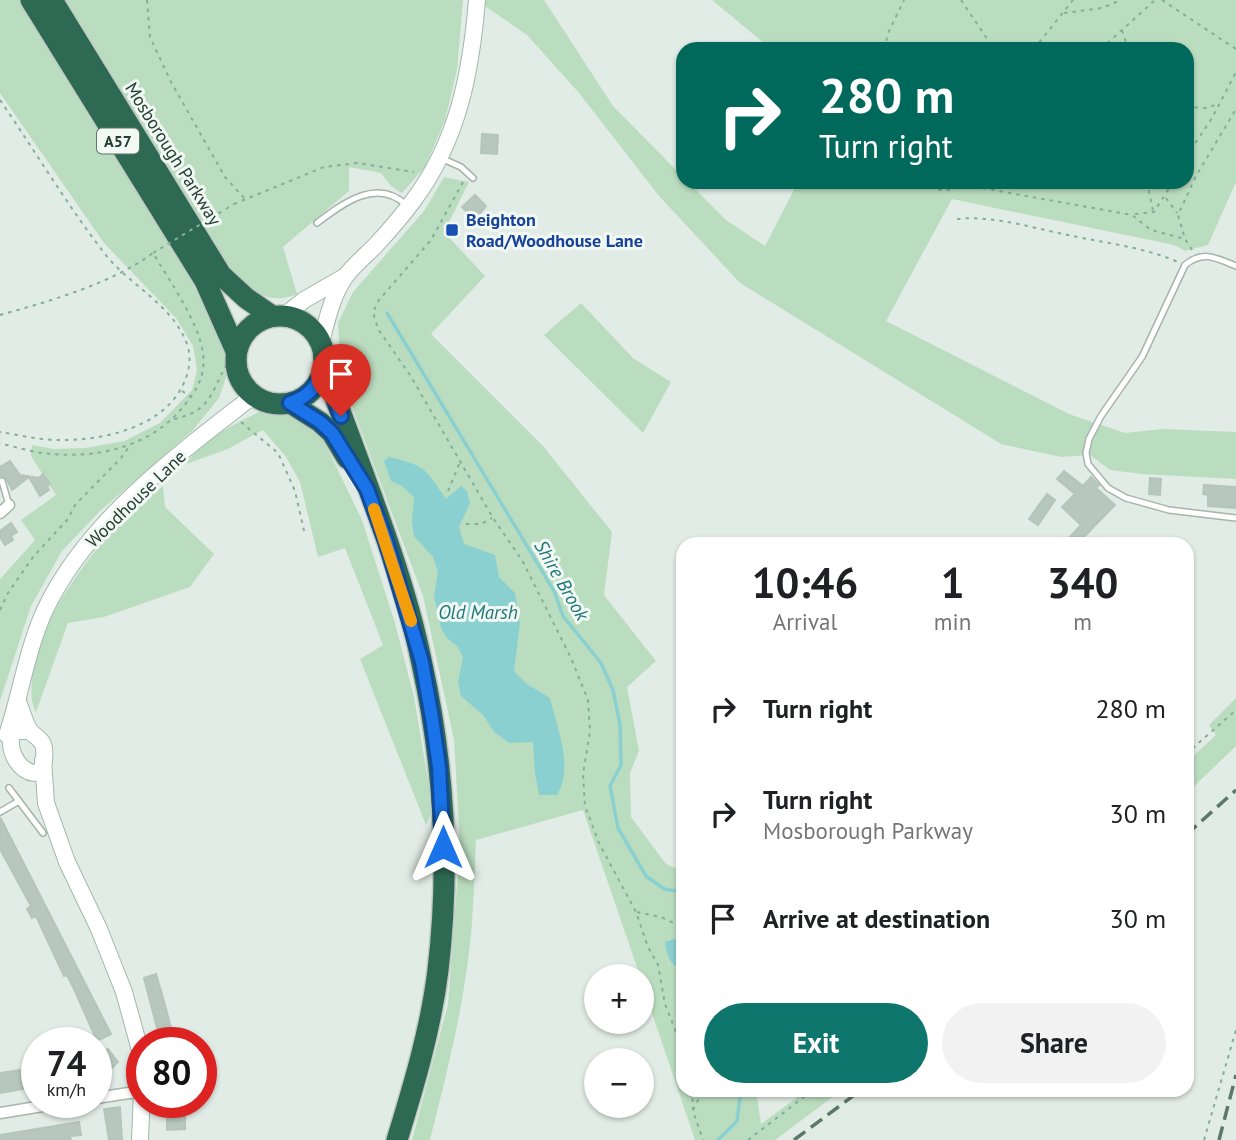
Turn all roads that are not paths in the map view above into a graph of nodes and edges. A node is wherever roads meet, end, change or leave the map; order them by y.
1 (31, 0) edge
2 (52, 0) edge
3 (477, 0) edge
4 (440, 158) junction
5 (473, 178) dead end
6 (409, 207) junction
7 (317, 223) dead end
8 (1236, 266) edge
9 (345, 276) junction
10 (278, 316) junction
11 (321, 342) junction
12 (236, 352) junction
13 (324, 367) junction
14 (253, 396) junction
15 (290, 403) junction
16 (2, 481) dead end
17 (367, 489) junction
18 (4, 509) edge
19 (1236, 518) edge
20 (18, 702) junction
21 (30, 731) junction
22 (7, 736) junction
23 (43, 760) junction
24 (27, 773) junction
25 (9, 788) dead end
26 (45, 798) junction
27 (19, 801) junction
28 (0, 812) edge
29 (29, 813) junction
30 (43, 833) dead end
31 (134, 1027) edge
32 (21, 1110) edge
33 (0, 1113) edge
34 (141, 1118) edge
35 (140, 1140) edge
36 (397, 1140) edge

1 - 12 highway, A57
2 - 10 highway, Mosborough Parkway / A57
3 - 4 street
4 - 5 lane
4 - 6 street
6 - 7 lane
6 - 9 street
8 - 19 lane
9 - 10 street
9 - 11 street
10 - 11 highway
10 - 12 highway
11 - 13 highway
12 - 14 highway
13 - 15 highway
13 - 17 highway
14 - 15 highway
14 - 20 street, Woodhouse Lane
15 - 17 highway
16 - 18 lane
17 - 36 highway
20 - 21 street
20 - 22 street, Woodhouse Lane
21 - 22 street
21 - 23 street
22 - 24 street
23 - 24 street
23 - 26 street
24 - 26 street
25 - 27 lane
26 - 29 lane
26 - 31 street
27 - 28 lane
27 - 29 lane
29 - 30 lane
32 - 33 street
34 - 35 street

